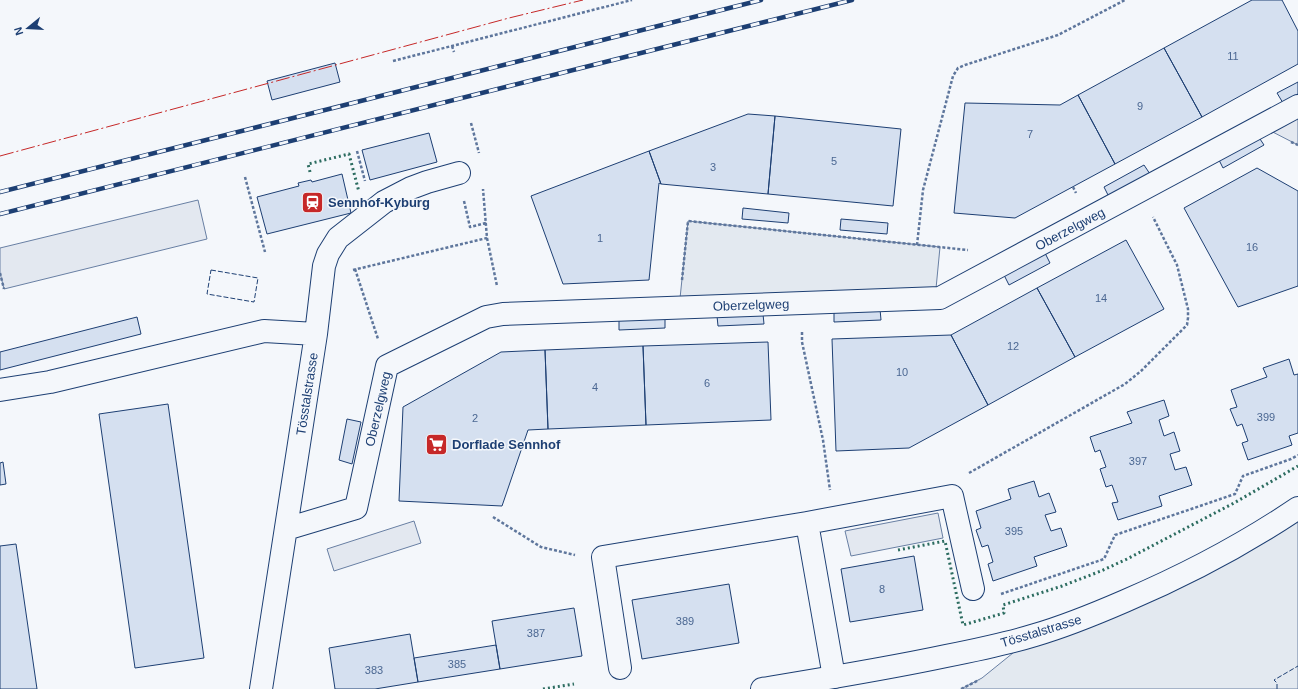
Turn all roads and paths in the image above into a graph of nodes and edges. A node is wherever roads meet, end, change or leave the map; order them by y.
1 (632, 0) edge
2 (1125, 0) edge
3 (452, 46) junction
4 (454, 52) dead end
5 (394, 61) dead end
6 (1298, 106) edge
7 (472, 123) dead end
8 (480, 157) dead end
9 (458, 173) dead end
10 (245, 177) dead end
11 (483, 186) dead end
12 (1139, 192) junction
13 (463, 196) dead end
14 (486, 223) junction
15 (487, 238) junction
16 (917, 245) junction
17 (969, 250) dead end
18 (265, 252) dead end
19 (355, 269) junction
20 (324, 271) junction
21 (0, 273) edge
22 (4, 289) dead end
23 (802, 304) junction
24 (679, 308) junction
25 (503, 314) junction
26 (316, 334) junction
27 (387, 366) junction
28 (0, 390) edge
29 (1298, 454) edge
30 (952, 496) junction
31 (1298, 508) edge
32 (493, 517) dead end
33 (833, 518) junction
34 (807, 522) junction
35 (286, 529) junction
36 (603, 557) junction
37 (973, 589) joint
38 (620, 668) dead end
39 (834, 677) junction
40 (261, 689) edge
41 (762, 689) edge

1 - 3 path
2 - 16 path
3 - 4 path
3 - 5 path
6 - 12 main road, Oberzelgweg
7 - 8 path
9 - 20 main road, Tösstalstrasse
10 - 18 path
11 - 14 path
12 - 23 main road, Oberzelgweg
12 - 30 path
13 - 14 path
14 - 15 path
15 - 19 path
15 - 25 path
16 - 17 path
16 - 24 path
19 - 20 path
19 - 27 path
20 - 26 main road, Tösstalstrasse
21 - 22 path
23 - 24 main road, Oberzelgweg
23 - 33 path
24 - 25 main road, Oberzelgweg
25 - 27 main road, Oberzelgweg
26 - 28 main road
26 - 35 main road, Tösstalstrasse
27 - 35 main road, Oberzelgweg
29 - 37 path
30 - 33 main road
30 - 37 main road
31 - 39 main road, Tösstalstrasse
32 - 36 path
33 - 34 main road
34 - 36 main road
34 - 39 main road
35 - 40 main road, Tösstalstrasse
36 - 38 main road
39 - 41 main road, Tösstalstrasse

